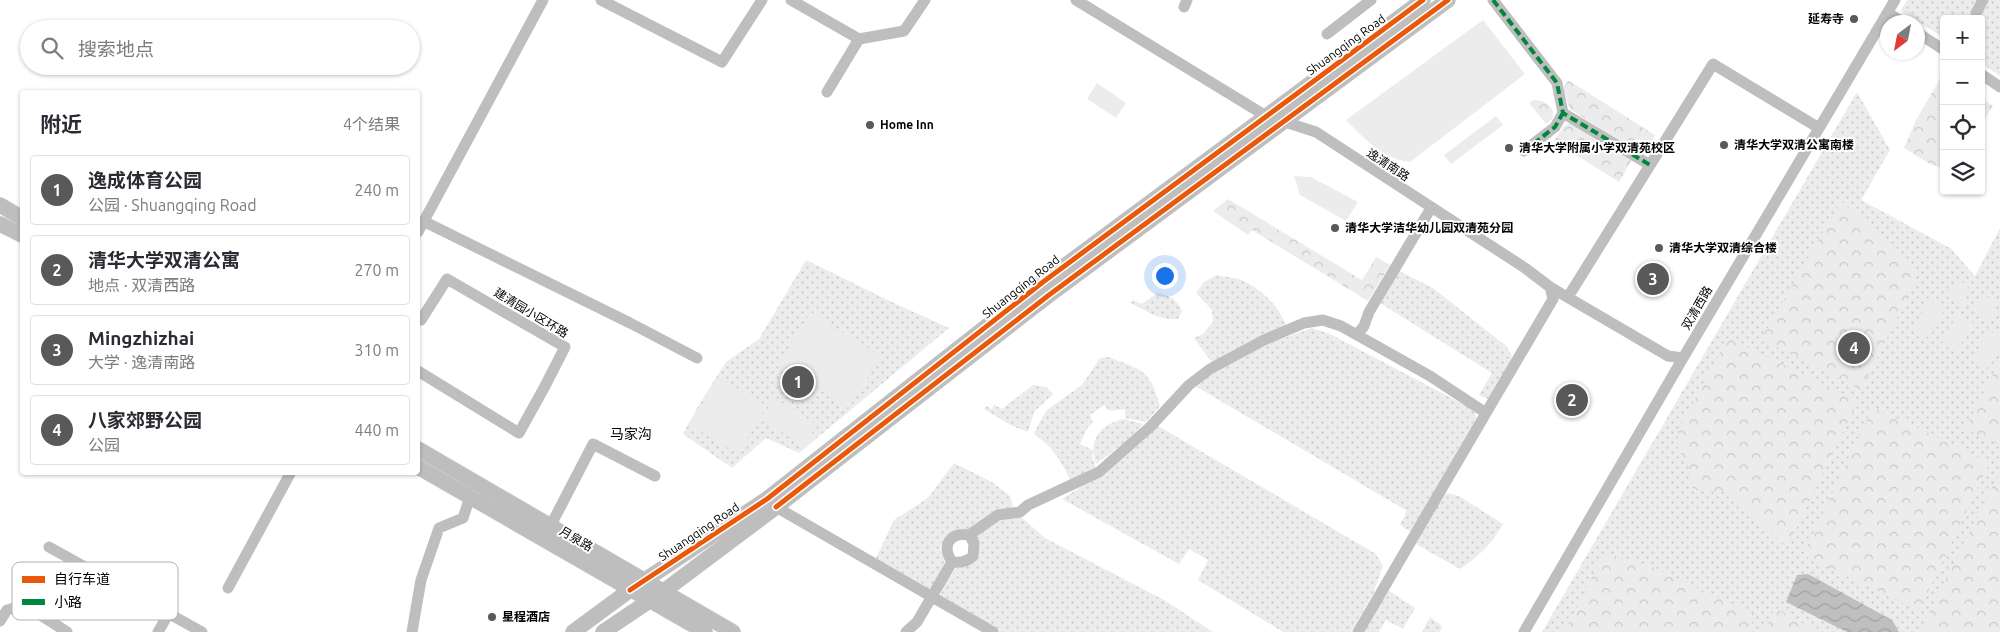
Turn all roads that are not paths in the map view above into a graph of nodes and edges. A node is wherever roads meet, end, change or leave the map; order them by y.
1 (543, 0) edge
2 (601, 0) edge
3 (762, 0) edge
4 (791, 0) edge
5 (925, 0) edge
6 (1076, 0) edge
7 (1372, 0) edge
8 (1424, 0) edge
9 (1448, 0) edge
10 (1493, 0) edge
11 (1895, 0) edge
12 (1983, 0) edge
13 (1976, 12) dead end
14 (1888, 13) junction
15 (1891, 15) edge
16 (1327, 34) dead end
17 (1925, 38) edge
18 (859, 39) junction
19 (1940, 47) edge
20 (1985, 77) edge
21 (2000, 87) edge
22 (827, 92) dead end
23 (1563, 113) junction
24 (1266, 116) junction
25 (1284, 123) junction
26 (1818, 128) junction
27 (1524, 151) dead end
28 (1650, 165) junction
29 (0, 205) edge
30 (1431, 208) junction
31 (20, 217) edge
32 (424, 221) junction
33 (0, 224) edge
34 (420, 228) edge
35 (20, 234) edge
36 (1550, 287) junction
37 (1568, 297) junction
38 (420, 320) edge
39 (1357, 335) junction
40 (697, 358) dead end
41 (1683, 358) junction
42 (420, 372) edge
43 (1486, 413) junction
44 (420, 450) edge
45 (420, 468) edge
46 (289, 475) edge
47 (654, 476) dead end
48 (470, 497) junction
49 (776, 507) junction
50 (551, 525) junction
51 (969, 535) junction
52 (50, 547) dead end
53 (77, 562) edge
54 (952, 562) junction
55 (645, 580) junction
56 (228, 588) dead end
57 (630, 590) junction
58 (664, 591) junction
59 (932, 596) junction
60 (648, 600) junction
61 (12, 609) edge
62 (178, 619) edge
63 (48, 620) edge
64 (165, 620) edge
65 (0, 621) edge
66 (67, 632) edge
67 (158, 632) edge
68 (202, 632) edge
69 (412, 632) edge
70 (573, 632) edge
71 (603, 632) edge
72 (705, 632) edge
73 (733, 632) edge
74 (906, 632) edge
75 (993, 632) edge
76 (1358, 632) edge
77 (1524, 632) edge

1 - 32 street
2 - 3 street
4 - 18 street
5 - 18 street
6 - 24 street, 逸清南路
7 - 16 street
8 - 24 main road, Shuangqing Road
9 - 25 main road, Shuangqing Road
10 - 23 street
11 - 14 street, 双清西路
12 - 13 street
14 - 15 street
14 - 26 street, 双清西路
17 - 19 street
18 - 22 street
20 - 21 street
23 - 27 street
23 - 28 street
24 - 25 street, 逸清南路
24 - 55 main road, Shuangqing Road
25 - 30 street, 逸清南路
25 - 49 main road, Shuangqing Road
26 - 28 street
26 - 41 street, 双清西路
28 - 37 street
29 - 31 main road
30 - 36 street, 逸清南路
30 - 39 street
32 - 34 street
32 - 40 street
33 - 35 main road
36 - 37 street, 逸清南路
36 - 43 street
37 - 41 street, 逸清南路
38 - 42 street, 建清园小区环路
39 - 43 street
39 - 51 street
41 - 77 street, 双清西路
43 - 76 street
44 - 50 main road, 月泉路
45 - 48 main road, 月泉路
46 - 56 street
47 - 50 street
48 - 57 main road, 月泉路
48 - 69 street
49 - 58 main road, Shuangqing Road
49 - 59 street
50 - 55 main road, 月泉路
51 - 54 street
51 - 54 street
52 - 53 street
54 - 59 street
55 - 57 main road, Shuangqing Road
55 - 58 main road, 月泉路
57 - 60 main road, 月泉路
57 - 70 main road, Shuangqing Road
58 - 60 main road, Shuangqing Road
58 - 73 main road, 月泉路
59 - 74 street
59 - 75 street
60 - 71 main road, Shuangqing Road
60 - 72 main road, 月泉路
61 - 65 street
62 - 68 street
63 - 66 street
64 - 67 street

